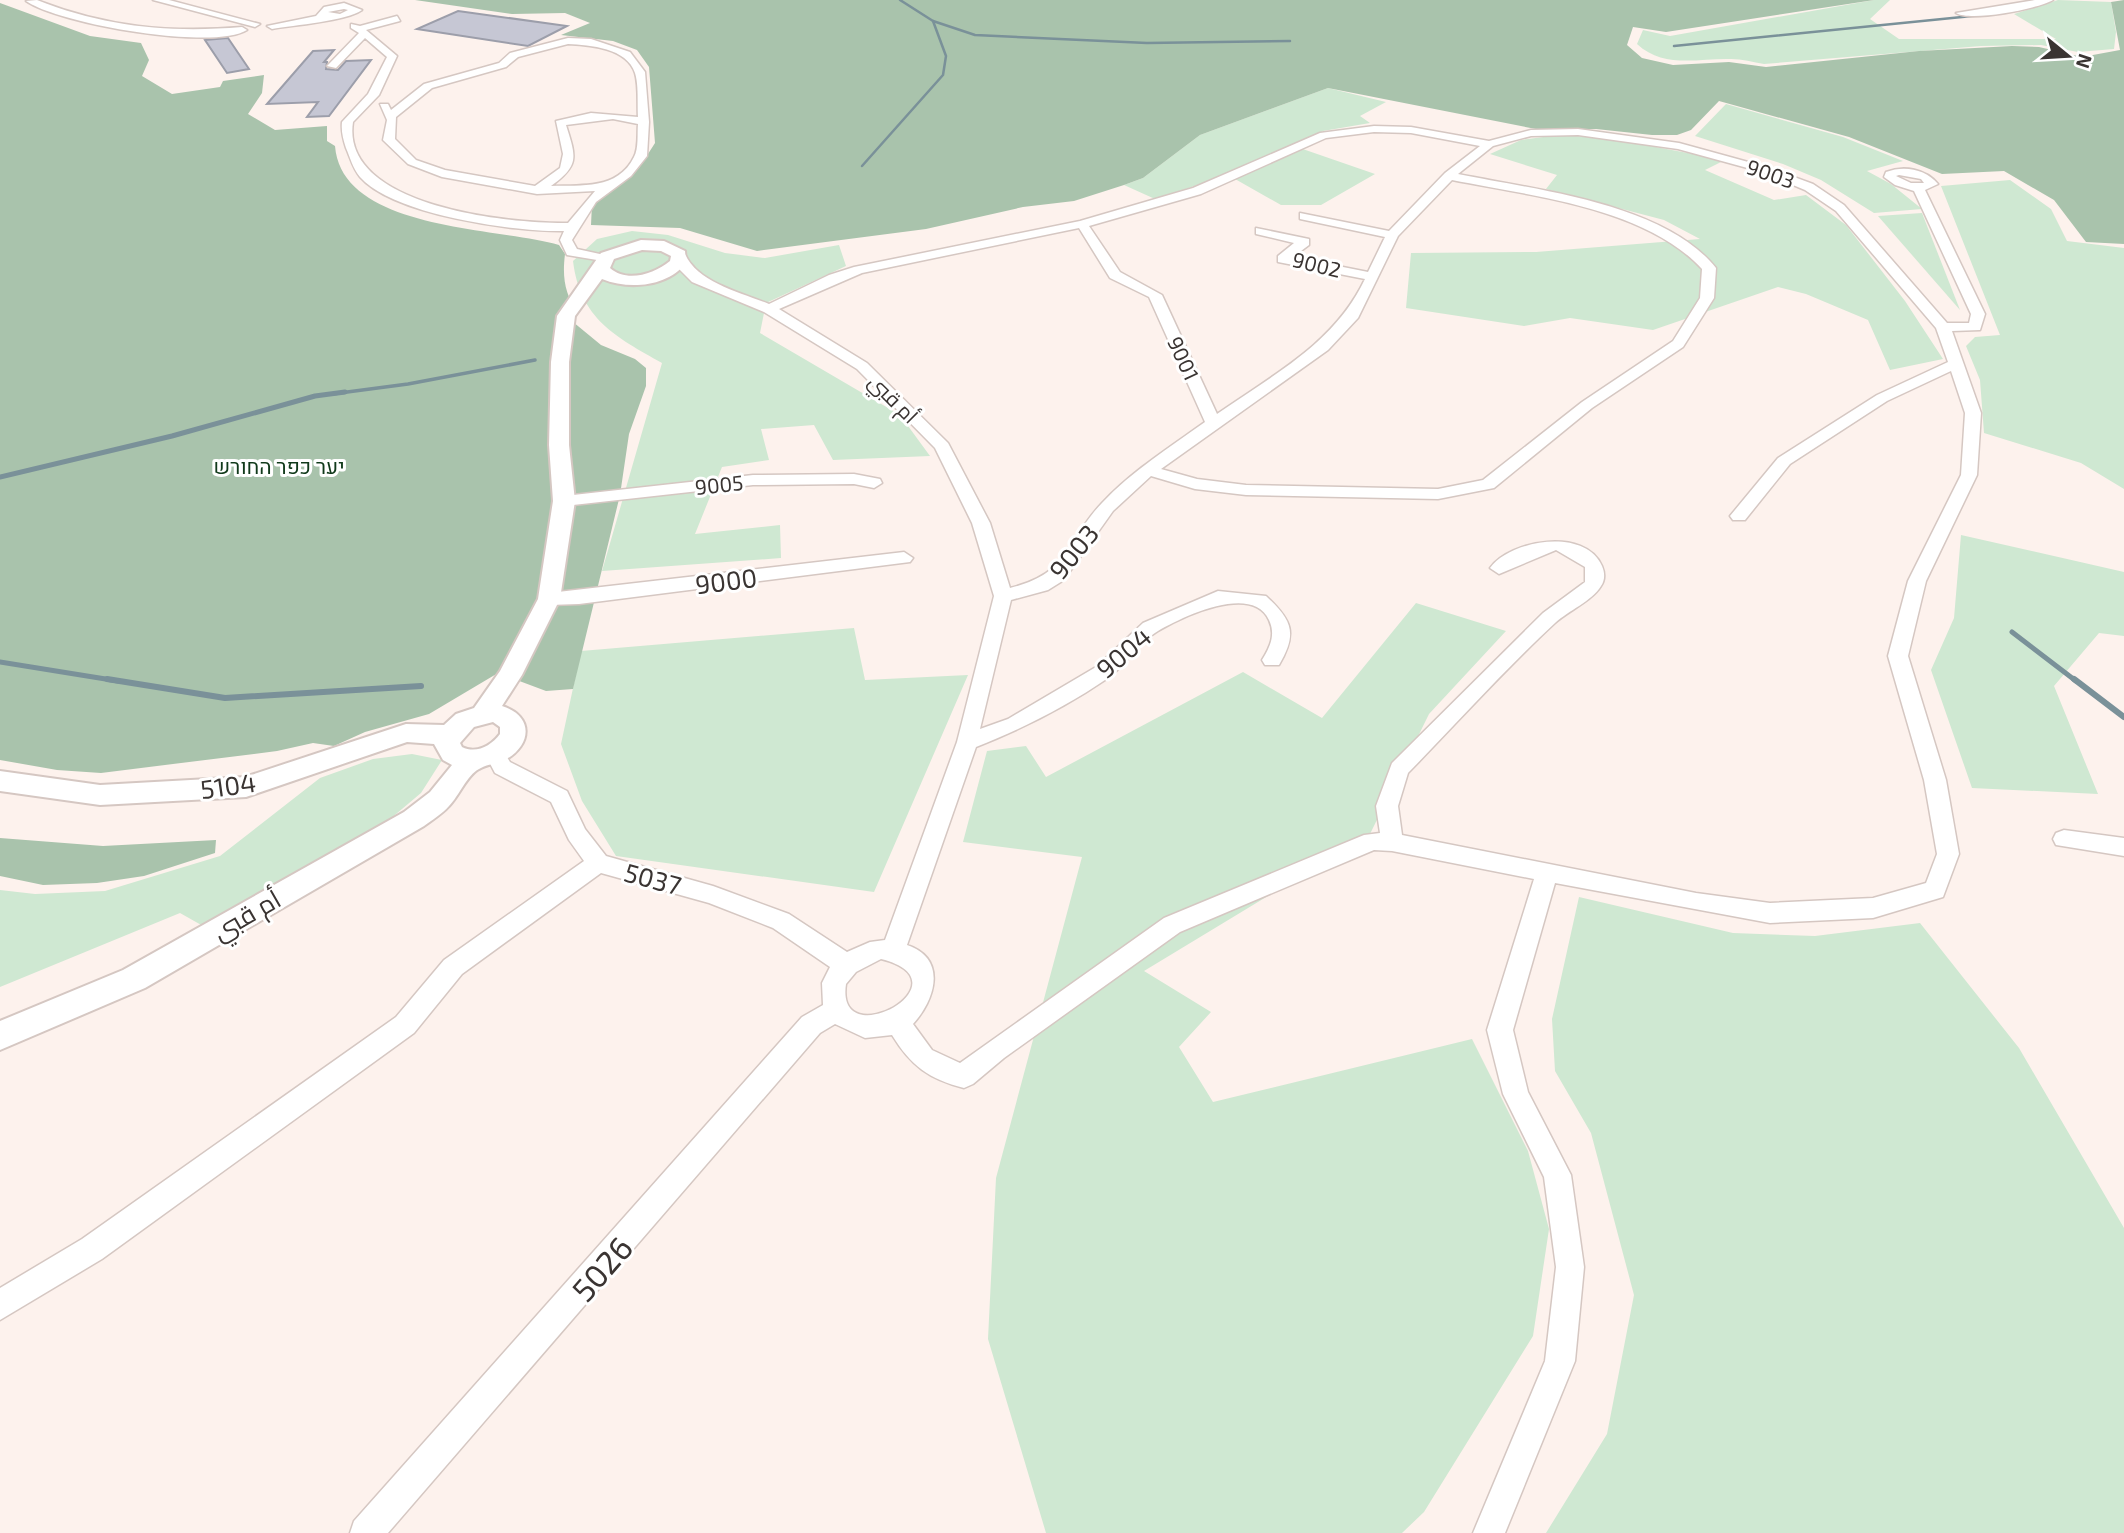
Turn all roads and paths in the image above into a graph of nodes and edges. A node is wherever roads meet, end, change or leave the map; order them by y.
1 (158, 0) edge
2 (319, 0) edge
3 (2049, 0) edge
4 (31, 1) edge
5 (364, 4) dead end
6 (333, 7) junction
7 (353, 7) junction
8 (1961, 13) dead end
9 (324, 17) junction
10 (341, 17) junction
11 (397, 19) dead end
12 (255, 24) junction
13 (272, 26) junction
14 (242, 30) junction
15 (361, 31) junction
16 (332, 66) dead end
17 (370, 99) junction
18 (390, 116) junction
19 (644, 122) junction
20 (1489, 144) junction
21 (1450, 176) junction
22 (609, 187) junction
23 (1918, 187) dead end
24 (537, 190) junction
25 (1304, 216) dead end
26 (1082, 224) junction
27 (572, 227) junction
28 (1260, 231) dead end
29 (1392, 235) junction
30 (680, 257) junction
31 (603, 264) junction
32 (1374, 277) junction
33 (641, 279) junction
34 (697, 279) junction
35 (576, 305) junction
36 (769, 309) junction
37 (1943, 327) junction
38 (1957, 363) junction
39 (1213, 422) junction
40 (1148, 470) junction
41 (874, 483) dead end
42 (564, 501) junction
43 (1739, 516) dead end
44 (904, 558) dead end
45 (1499, 568) dead end
46 (1003, 596) junction
47 (549, 599) junction
48 (1272, 660) dead end
49 (483, 714) junction
50 (450, 735) junction
51 (967, 742) junction
52 (483, 757) junction
53 (0, 781) edge
54 (2064, 839) dead end
55 (1392, 842) junction
56 (2124, 847) edge
57 (598, 863) junction
58 (1547, 872) junction
59 (894, 950) junction
60 (845, 964) junction
61 (838, 1009) junction
62 (897, 1021) junction
63 (0, 1036) edge
64 (0, 1305) edge
65 (366, 1533) edge
66 (1489, 1533) edge

1 - 12 street
2 - 6 street
3 - 8 street
4 - 14 street
5 - 7 street
6 - 7 street
6 - 9 street
7 - 10 street
9 - 10 street
9 - 13 street
10 - 15 street
11 - 15 street
12 - 13 street
12 - 14 street
13 - 14 street
15 - 16 street
15 - 17 street
17 - 18 street
17 - 27 street
18 - 19 street
18 - 24 street
19 - 22 street
19 - 24 street
20 - 21 street, 9003
20 - 26 street
20 - 37 street, 9003
21 - 29 street, 9003
21 - 40 street
22 - 24 street
22 - 27 street
23 - 37 street
25 - 29 street
26 - 36 street
26 - 39 street, 9001
27 - 31 street
28 - 32 street, 9002
29 - 32 street, 9003
30 - 31 street
30 - 33 street
30 - 34 street, أم قبي
31 - 33 street
31 - 35 street
32 - 39 street, 9003
33 - 34 street, أم قبي
33 - 35 street, أم قبي
34 - 36 street, أم قبي
35 - 42 street
36 - 46 street, أم قبي
37 - 38 street, 9003
38 - 43 street
38 - 58 street, 9003
39 - 40 street, 9003
40 - 46 street, 9003
41 - 42 street, 9005
42 - 47 street
44 - 47 street, 9000
45 - 55 street
46 - 51 street
47 - 49 street
48 - 51 street, 9004
49 - 50 street
49 - 52 street
50 - 52 street
50 - 53 street, 5104
51 - 59 street
52 - 57 street, 5037
52 - 63 street, أم قبي
54 - 56 street
55 - 58 street
55 - 62 street
57 - 60 street, 5037
57 - 64 street
58 - 66 street
59 - 60 street
59 - 62 street
60 - 61 street
61 - 62 street
61 - 65 street, 5026

